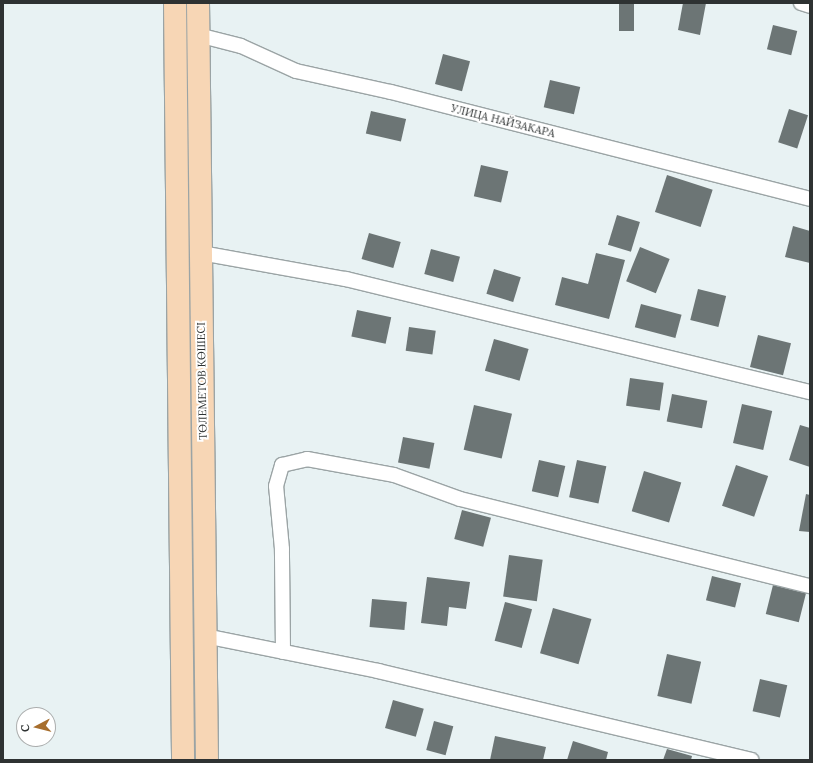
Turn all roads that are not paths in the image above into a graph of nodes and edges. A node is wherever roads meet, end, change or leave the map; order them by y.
1 (175, 3) edge
2 (198, 3) edge
3 (801, 3) edge
4 (810, 6) edge
5 (198, 35) junction
6 (810, 199) edge
7 (201, 253) junction
8 (810, 392) edge
9 (810, 586) edge
10 (205, 636) junction
11 (283, 652) junction
12 (183, 760) edge
13 (207, 760) edge
14 (752, 760) edge

1 - 12 main road
2 - 5 main road, ТӨЛЕМЕТОВ КӨШЕСІ
3 - 4 street
5 - 6 street, УЛИЦА НАЙЗАКАРА
5 - 7 main road, ТӨЛЕМЕТОВ КӨШЕСІ
7 - 8 street
7 - 10 main road, ТӨЛЕМЕТОВ КӨШЕСІ
9 - 11 street
10 - 11 street
10 - 13 main road, ТӨЛЕМЕТОВ КӨШЕСІ
11 - 14 street

